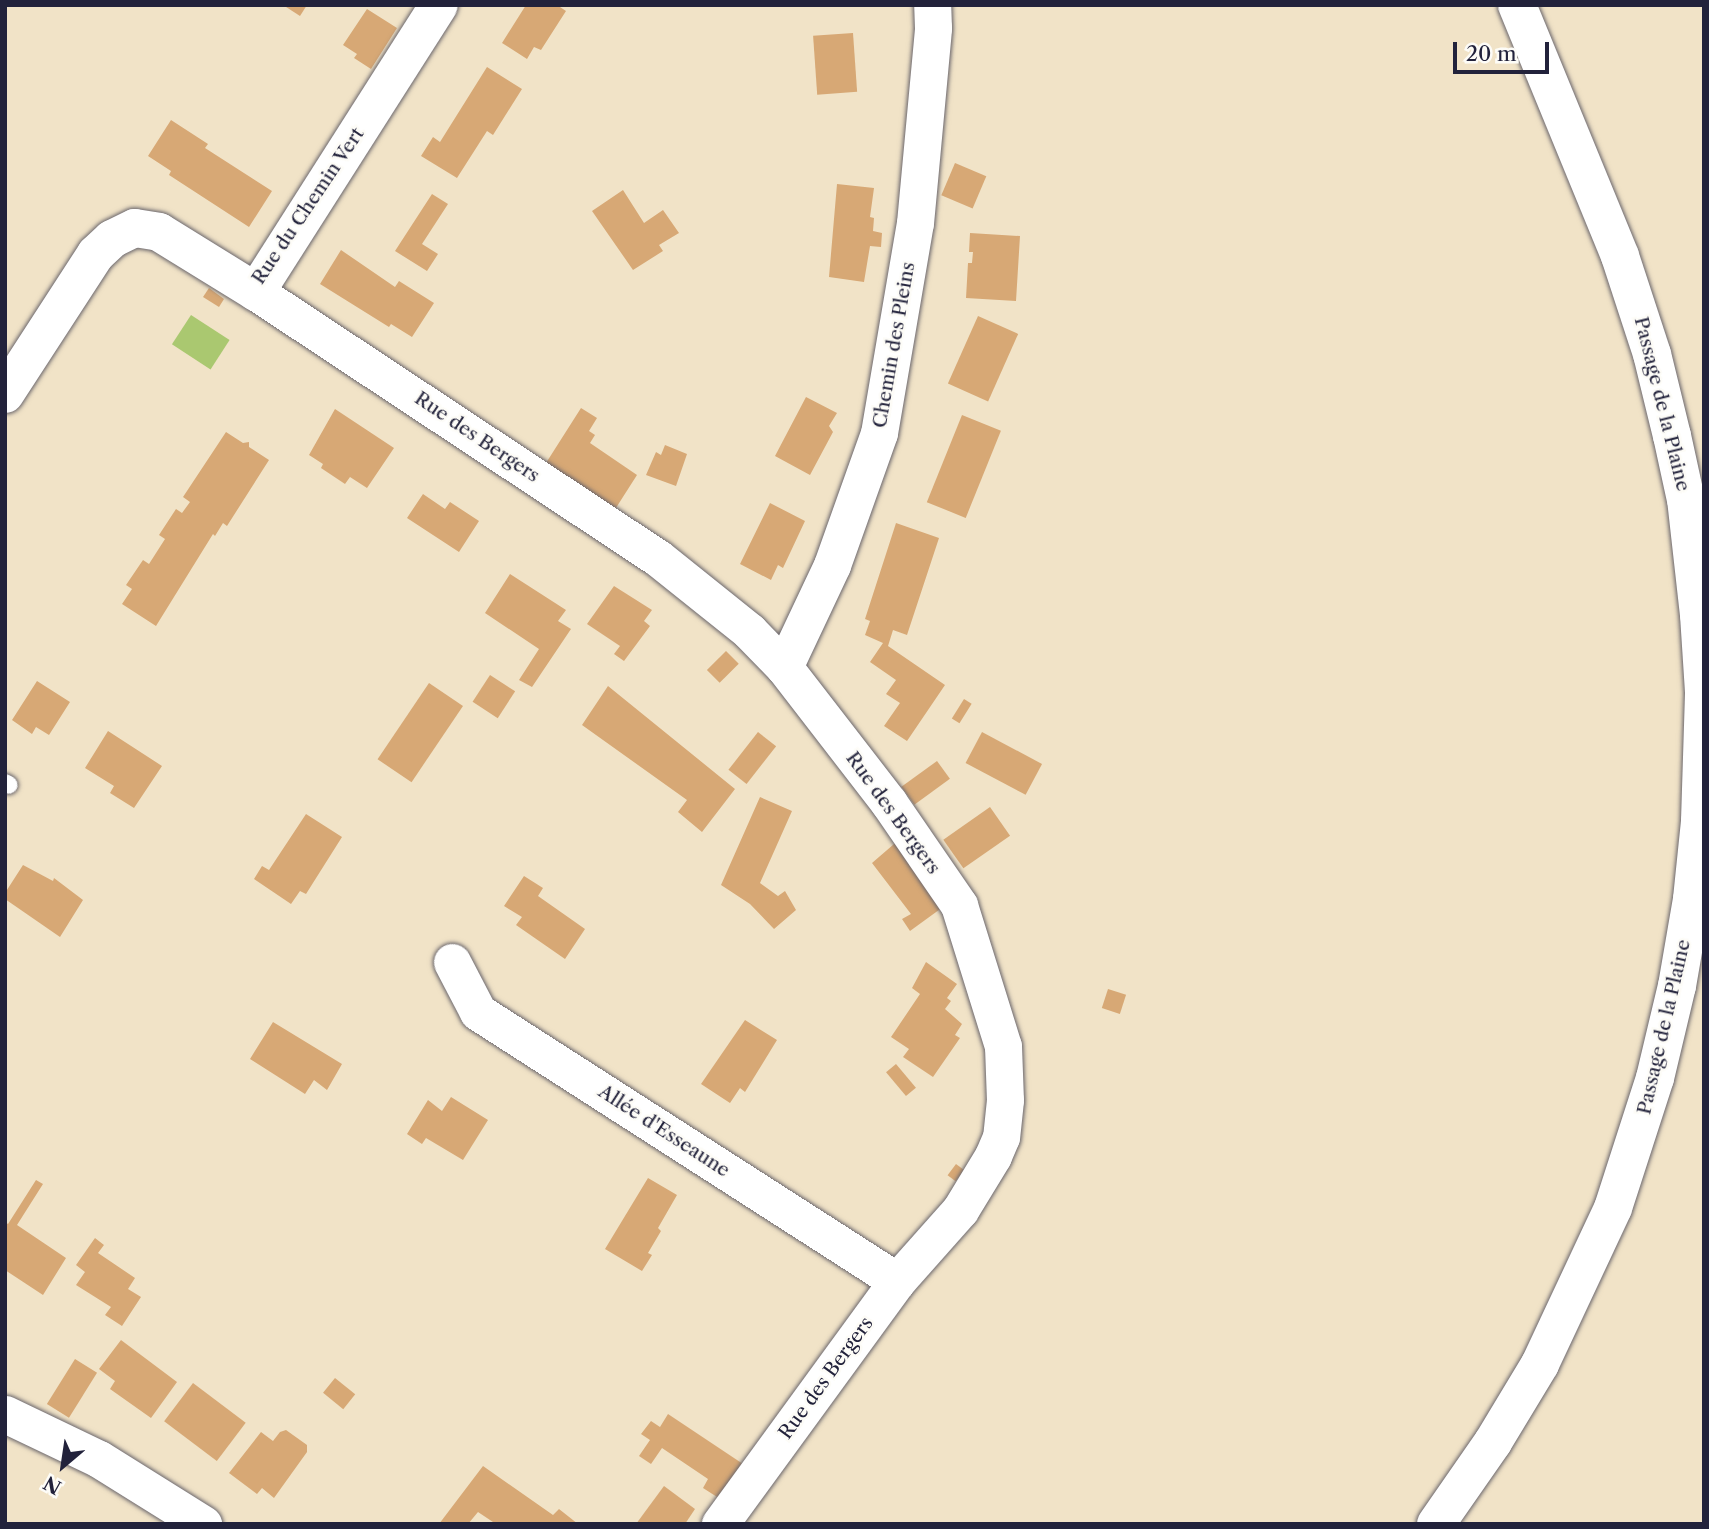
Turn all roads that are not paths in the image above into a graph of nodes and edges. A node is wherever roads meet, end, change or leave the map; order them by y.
1 (439, 5) edge
2 (932, 5) edge
3 (1517, 5) edge
4 (256, 292) junction
5 (5, 394) edge
6 (783, 667) junction
7 (452, 962) dead end
8 (897, 1281) junction
9 (5, 1414) edge
10 (203, 1524) edge
11 (720, 1524) edge
12 (1436, 1524) edge

1 - 4 street, Rue du Chemin Vert
2 - 6 street, Chemin des Pleins
3 - 12 street, Passage de la Plaine
4 - 5 street, Rue du Chemin Vert
4 - 6 street, Rue des Bergers
6 - 8 street, Rue des Bergers
7 - 8 street, Allée d'Esseaune
8 - 11 street, Rue des Bergers
9 - 10 street

